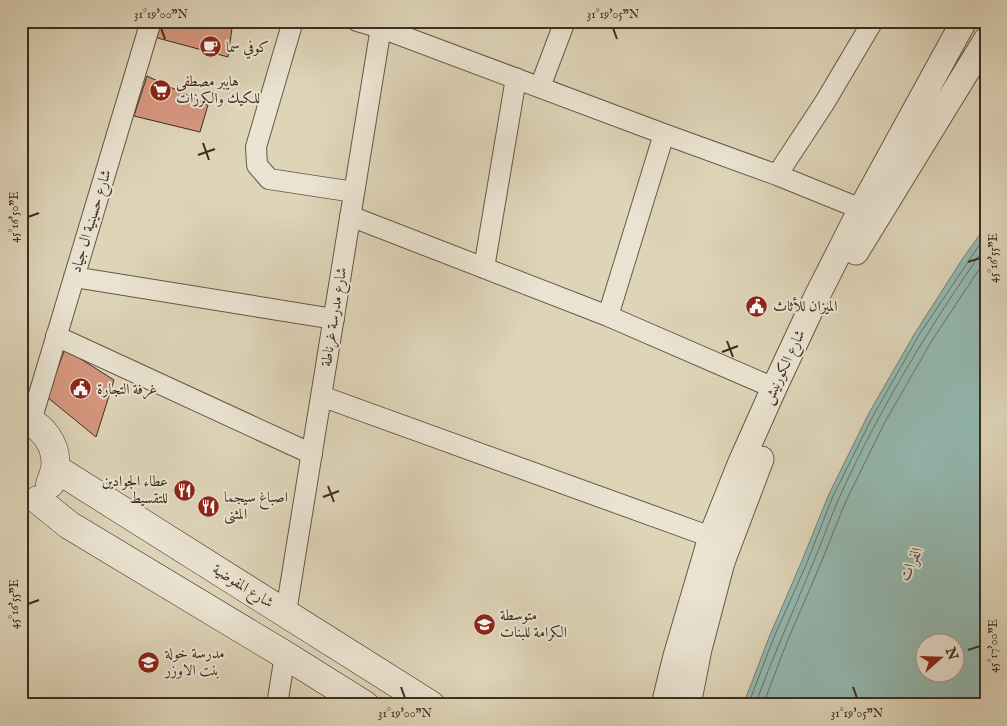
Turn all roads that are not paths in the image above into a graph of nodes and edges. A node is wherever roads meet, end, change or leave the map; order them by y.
1 (151, 21) edge
2 (293, 21) edge
3 (357, 21) edge
4 (565, 21) edge
5 (873, 21) edge
6 (964, 21) edge
7 (381, 24) edge
8 (986, 40) edge
9 (941, 64) junction
10 (964, 76) junction
11 (516, 78) junction
12 (540, 87) junction
13 (664, 134) junction
14 (777, 175) junction
15 (354, 192) junction
16 (861, 209) junction
17 (350, 216) junction
18 (484, 268) junction
19 (74, 277) junction
20 (608, 316) junction
21 (334, 318) junction
22 (56, 336) junction
23 (774, 388) junction
24 (321, 396) junction
25 (26, 419) edge
26 (312, 454) junction
27 (55, 468) junction
28 (29, 504) edge
29 (711, 537) junction
30 (286, 612) junction
31 (285, 655) junction
32 (277, 705) edge
33 (365, 705) edge
34 (431, 705) edge
35 (664, 705) edge
36 (688, 705) edge

1 - 19 street, شارع حسينية ال جياد
2 - 15 street
3 - 7 street
4 - 12 street
5 - 14 street
6 - 9 street, شارع الكورنيش
7 - 11 street
7 - 15 street, شارع مدرسة غرناطة
8 - 10 street, شارع الكورنيش
9 - 10 street
9 - 16 street, شارع الكورنيش
10 - 36 street, شارع الكورنيش
11 - 12 street
11 - 18 street
12 - 13 street
13 - 14 street
13 - 20 street
14 - 16 street
15 - 17 street, شارع مدرسة غرناطة
16 - 23 street, شارع الكورنيش
17 - 18 street
17 - 21 street, شارع مدرسة غرناطة
18 - 20 street
19 - 21 street
19 - 22 street, شارع حسينية ال جياد
20 - 23 street
21 - 24 street, شارع مدرسة غرناطة
22 - 25 street, شارع حسينية ال جياد
22 - 26 street
23 - 29 street, شارع الكورنيش
24 - 26 street, شارع مدرسة غرناطة
24 - 29 street
25 - 27 main road
26 - 30 street, شارع مدرسة غرناطة
27 - 28 main road
27 - 30 main road, شارع المفوضية
28 - 31 main road
29 - 35 street, شارع الكورنيش
30 - 34 main road, شارع المفوضية
31 - 32 street
31 - 33 main road

